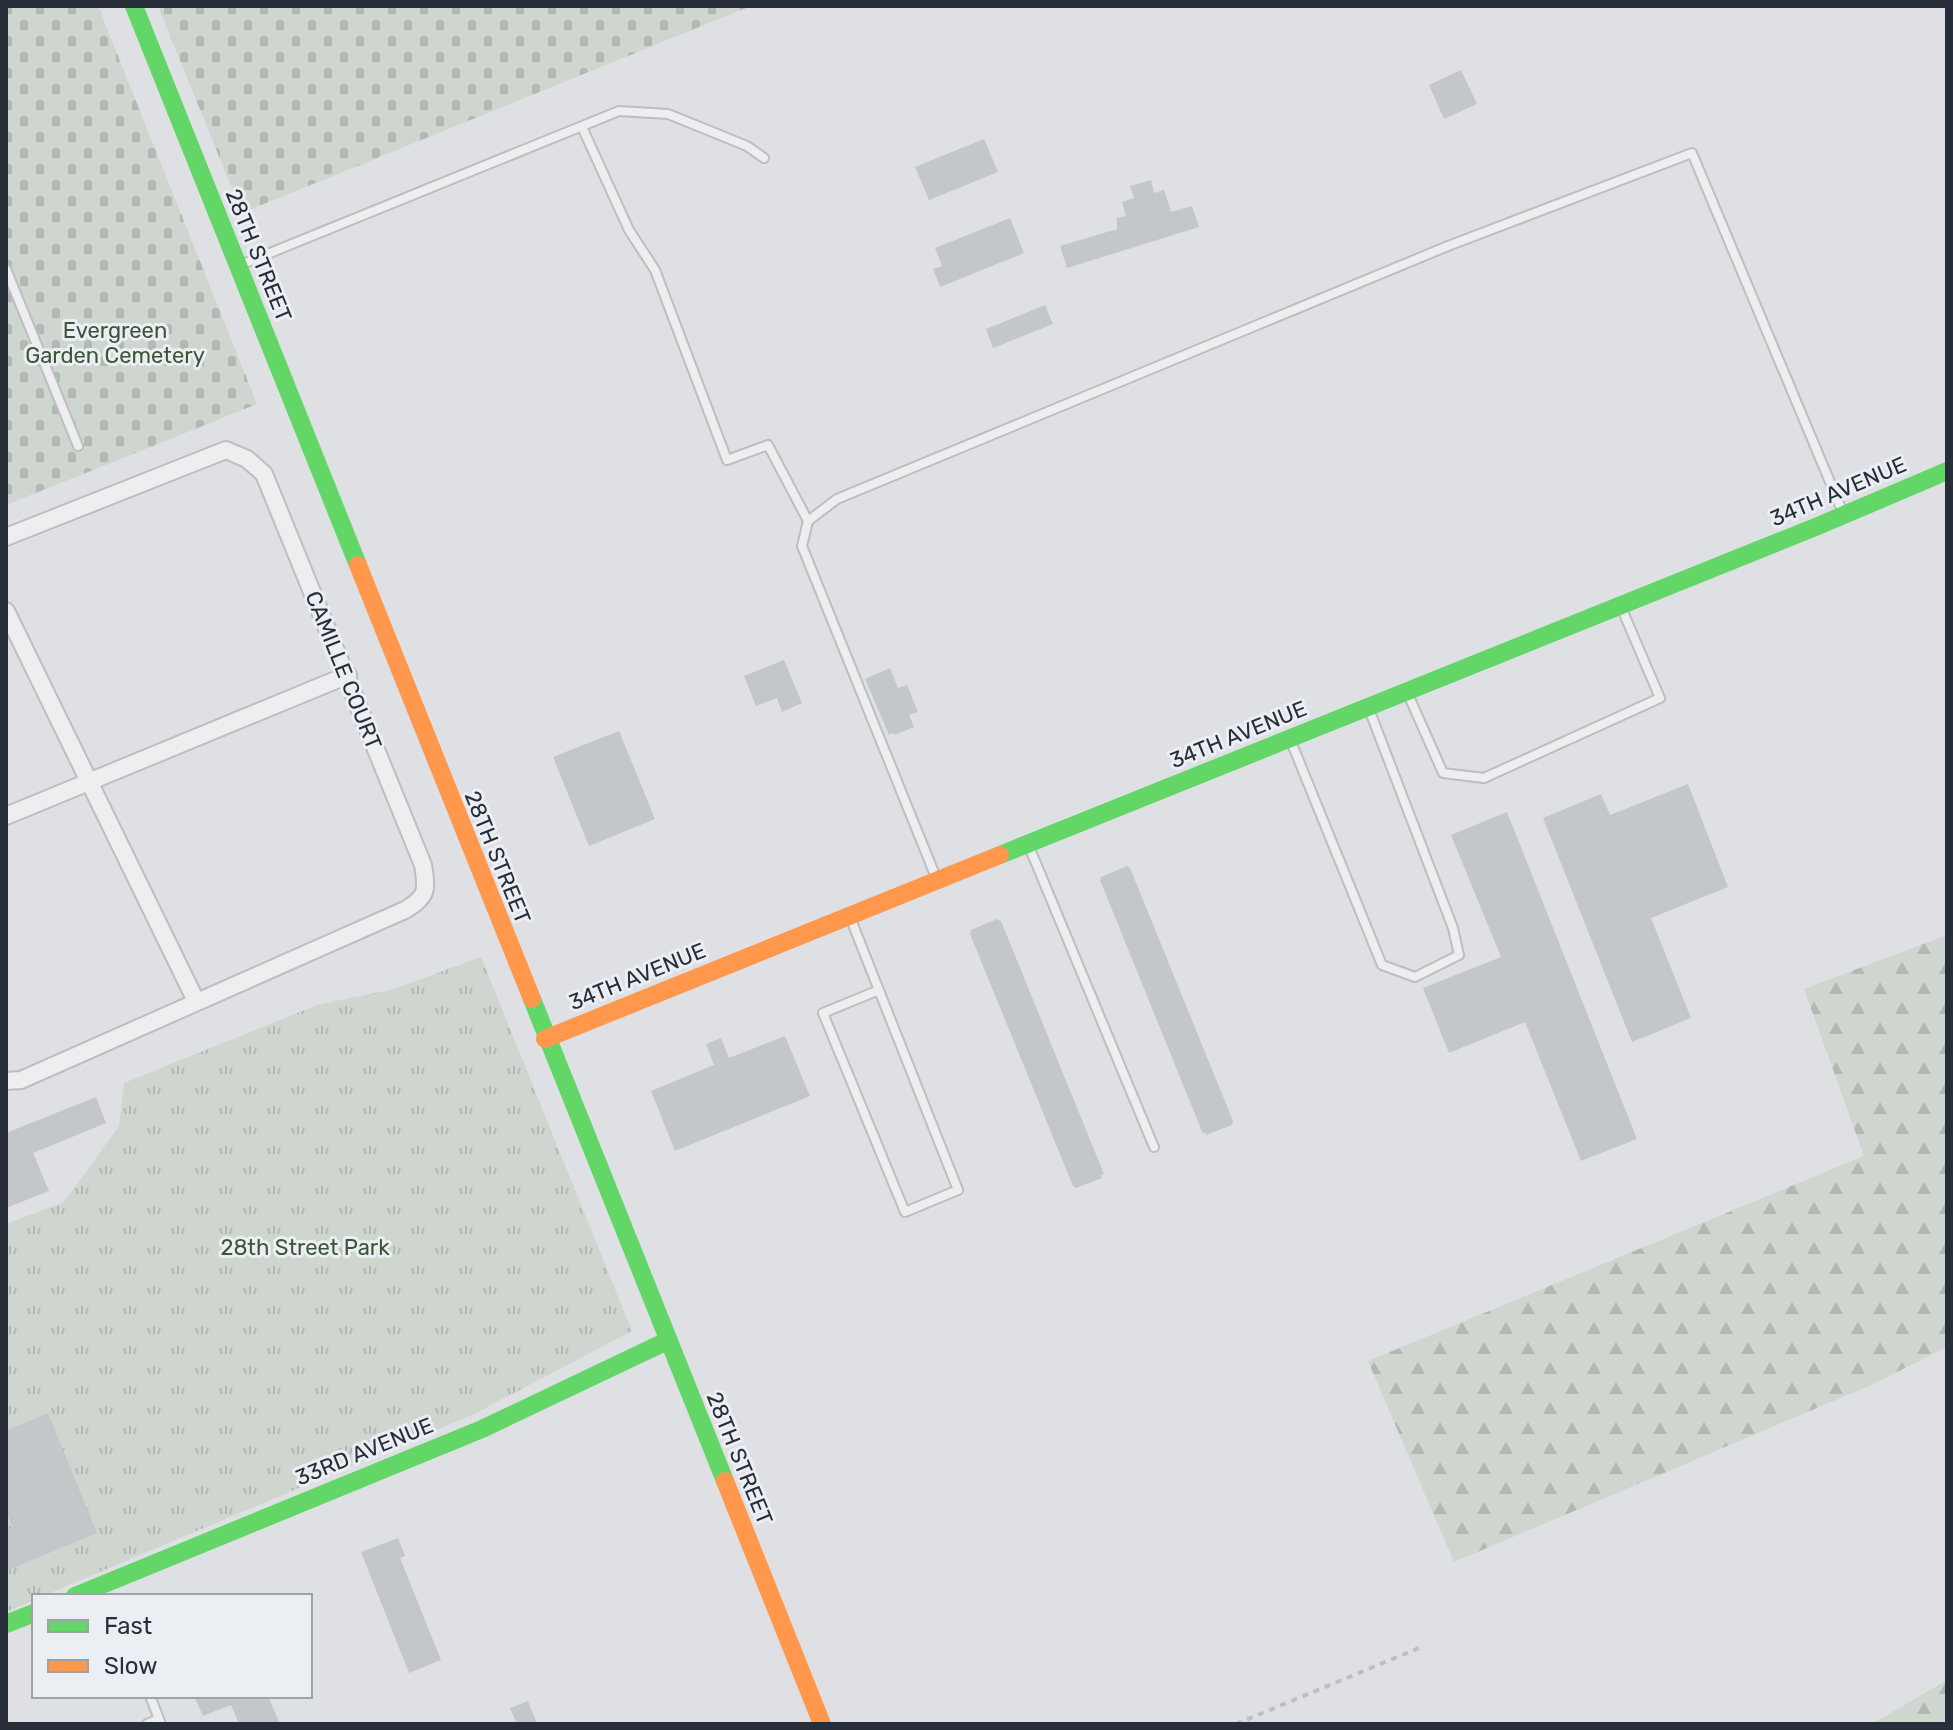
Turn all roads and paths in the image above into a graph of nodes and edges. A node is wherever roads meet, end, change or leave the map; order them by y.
1 (134, 6) edge
2 (582, 127) junction
3 (764, 158) dead end
4 (237, 266) junction
5 (6, 269) edge
6 (78, 446) dead end
7 (1947, 471) edge
8 (1843, 515) junction
9 (808, 521) junction
10 (6, 537) edge
11 (1620, 605) junction
12 (6, 611) edge
13 (348, 675) junction
14 (1407, 691) junction
15 (1368, 707) junction
16 (1290, 739) junction
17 (89, 783) junction
18 (6, 816) edge
19 (1028, 844) junction
20 (938, 881) junction
21 (849, 916) junction
22 (879, 990) junction
23 (196, 1001) junction
24 (545, 1039) junction
25 (6, 1081) edge
26 (1154, 1147) dead end
27 (667, 1341) junction
28 (105, 1590) edge
29 (85, 1594) edge
30 (32, 1614) edge
31 (6, 1624) edge
32 (1419, 1648) dead end
33 (151, 1698) edge
34 (160, 1721) edge
35 (147, 1724) edge
36 (822, 1724) edge
37 (1236, 1724) edge

1 - 4 street, 28TH STREET
2 - 3 lane
2 - 4 lane
2 - 9 lane
4 - 24 street, 28TH STREET
5 - 6 lane
7 - 8 street, 34TH AVENUE
8 - 9 lane
8 - 11 street, 34TH AVENUE
9 - 20 lane
10 - 13 street, CAMILLE COURT
11 - 14 street, 34TH AVENUE
11 - 14 lane
12 - 17 street
13 - 17 street
13 - 23 street, CAMILLE COURT
14 - 15 street, 34TH AVENUE
15 - 16 street, 34TH AVENUE
15 - 16 lane
16 - 19 street, 34TH AVENUE
17 - 18 street
17 - 23 street
19 - 20 street, 34TH AVENUE
19 - 26 lane
20 - 21 street, 34TH AVENUE
21 - 22 lane
21 - 24 street, 34TH AVENUE
22 - 22 lane
23 - 25 street, CAMILLE COURT
24 - 27 street, 28TH STREET
27 - 28 street, 33RD AVENUE
27 - 36 street, 28TH STREET
28 - 29 street, 33RD AVENUE
30 - 31 street
32 - 37 path
33 - 34 lane
34 - 35 lane

